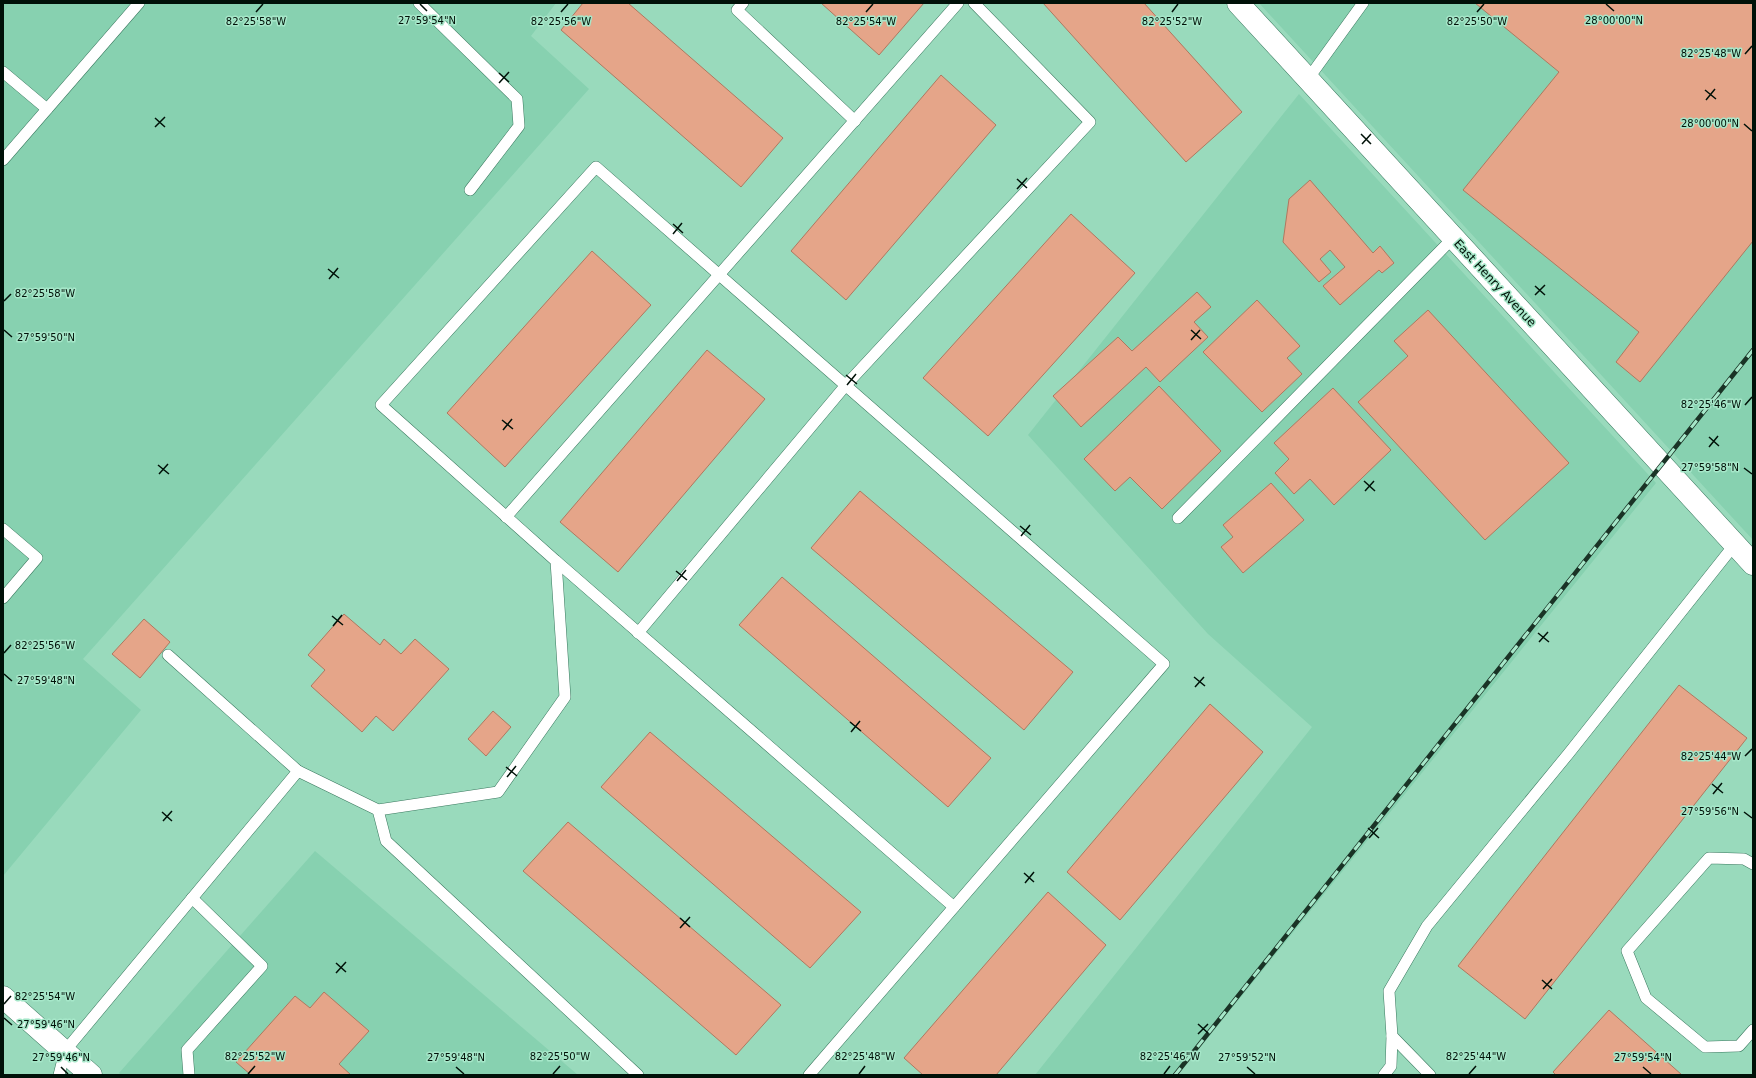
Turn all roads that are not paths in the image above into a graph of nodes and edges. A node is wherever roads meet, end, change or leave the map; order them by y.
1 (139, 3) edge
2 (419, 3) edge
3 (743, 3) edge
4 (958, 3) edge
5 (974, 3) edge
6 (1238, 3) edge
7 (1363, 3) edge
8 (3, 72) edge
9 (1308, 79) junction
10 (47, 110) junction
11 (855, 121) junction
12 (3, 160) edge
13 (470, 190) dead end
14 (1453, 238) junction
15 (719, 275) junction
16 (846, 385) junction
17 (506, 517) junction
18 (1178, 518) dead end
19 (3, 529) edge
20 (1735, 544) junction
21 (556, 561) junction
22 (1753, 564) edge
23 (3, 598) edge
24 (638, 633) junction
25 (168, 655) dead end
26 (298, 771) junction
27 (378, 810) junction
28 (1753, 864) edge
29 (192, 898) junction
30 (954, 907) junction
31 (3, 997) edge
32 (1753, 1030) edge
33 (1392, 1036) junction
34 (65, 1051) junction
35 (59, 1075) edge
36 (91, 1075) edge
37 (189, 1075) edge
38 (638, 1075) edge
39 (808, 1075) edge
40 (1384, 1075) edge
41 (1430, 1075) edge

1 - 10 lane
2 - 13 lane
3 - 11 lane
4 - 11 lane
5 - 16 lane
6 - 9 street, East Henry Avenue
7 - 9 lane
8 - 10 lane
9 - 14 street, East Henry Avenue
10 - 12 lane
11 - 15 lane
14 - 18 lane
14 - 20 street, East Henry Avenue
15 - 16 lane
15 - 17 lane
15 - 17 lane
16 - 24 lane
16 - 30 lane
17 - 21 lane
19 - 23 lane
20 - 22 street, East Henry Avenue
20 - 33 lane
21 - 24 lane
21 - 27 lane
24 - 30 lane
25 - 26 lane
26 - 27 lane
26 - 29 lane
27 - 38 lane
28 - 32 lane
29 - 34 lane
29 - 37 lane
30 - 39 lane
31 - 34 street
33 - 40 lane
33 - 41 lane
34 - 35 lane
34 - 36 street

